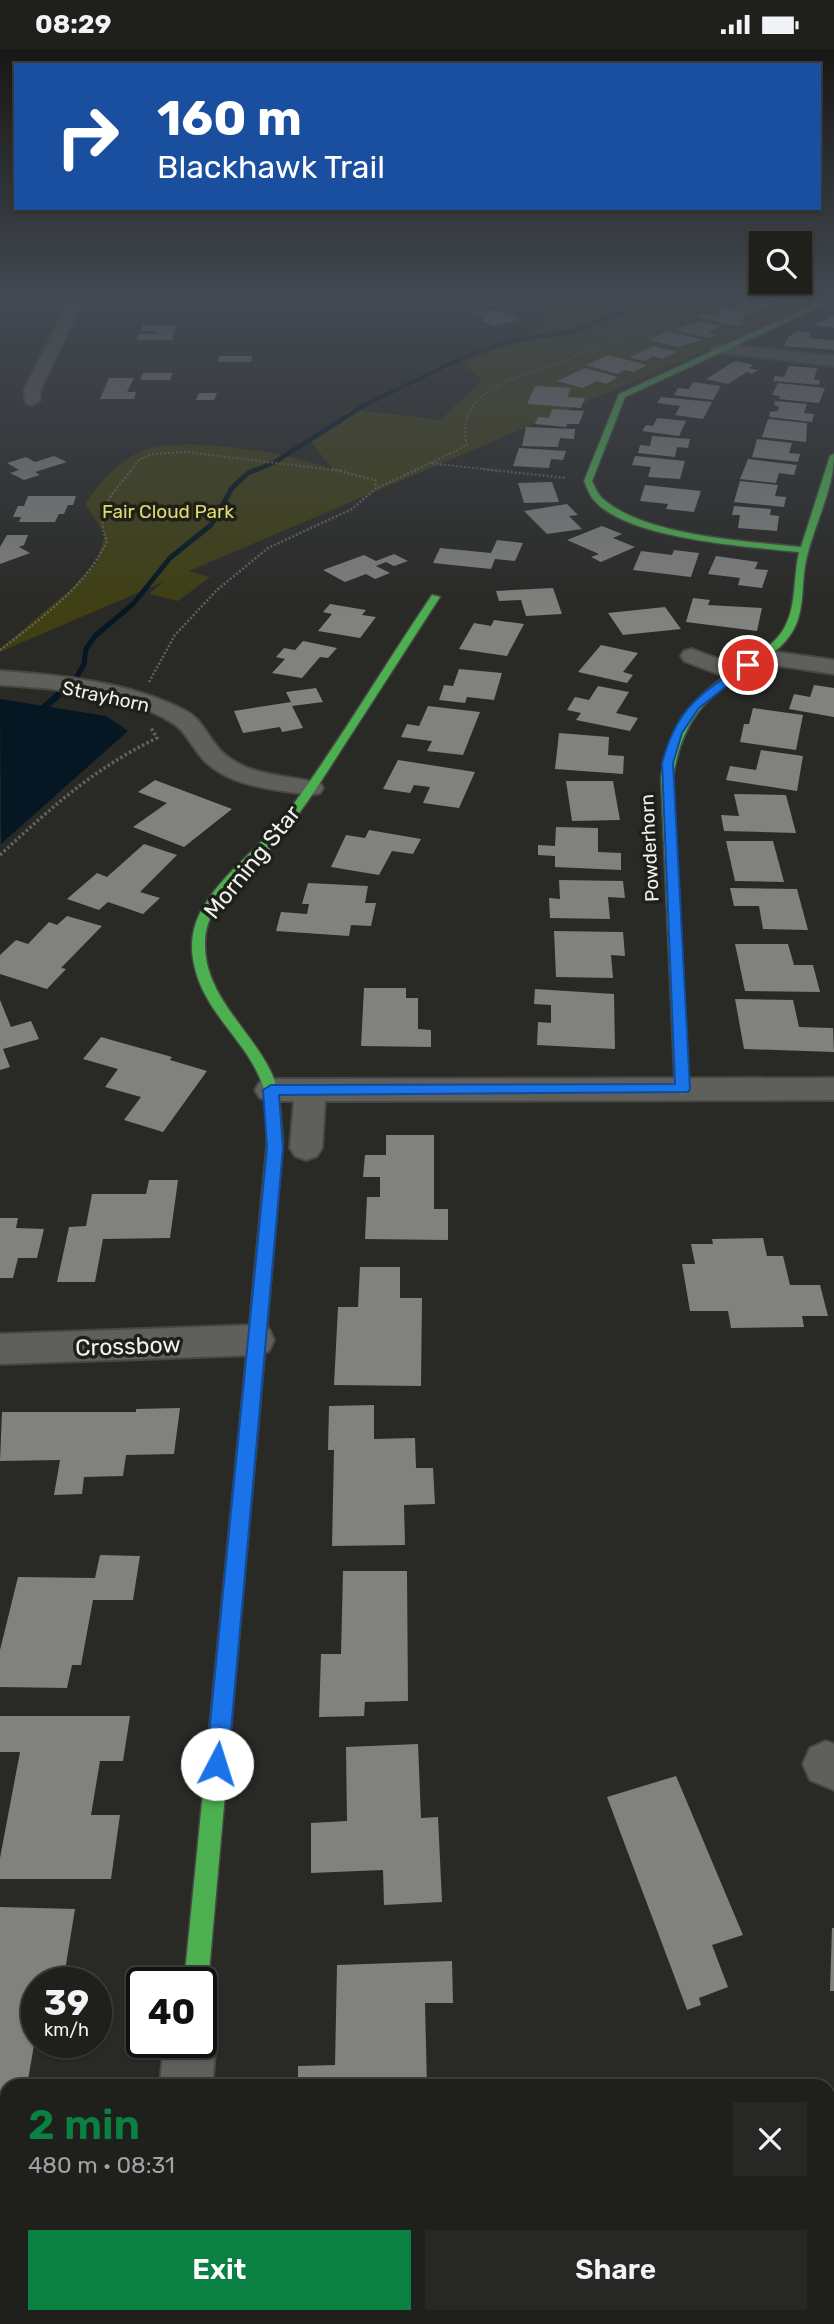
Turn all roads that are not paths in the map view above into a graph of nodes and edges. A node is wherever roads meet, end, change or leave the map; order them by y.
1 (619, 403) edge
2 (834, 456) edge
3 (806, 550) junction
4 (435, 597) dead end
5 (692, 656) dead end
6 (762, 657) junction
7 (834, 667) edge
8 (734, 673) junction
9 (0, 678) edge
10 (311, 788) junction
11 (682, 1089) junction
12 (834, 1089) edge
13 (271, 1090) junction
14 (310, 1090) junction
15 (306, 1148) dead end
16 (256, 1340) junction
17 (0, 1349) edge
18 (197, 1967) edge
19 (189, 2058) edge
20 (187, 2079) edge

1 - 3 street
2 - 3 street, Powderhorn
3 - 6 street, Powderhorn
4 - 10 street, Morning Star
5 - 8 street
6 - 7 street
6 - 8 street, Powderhorn
8 - 11 street, Powderhorn
9 - 10 street, Strayhorn
10 - 13 street, Morning Star
11 - 12 street
11 - 14 street
13 - 14 street
13 - 16 street, Morning Star
14 - 15 street
16 - 17 street, Crossbow
16 - 18 street, Morning Star
19 - 20 street

